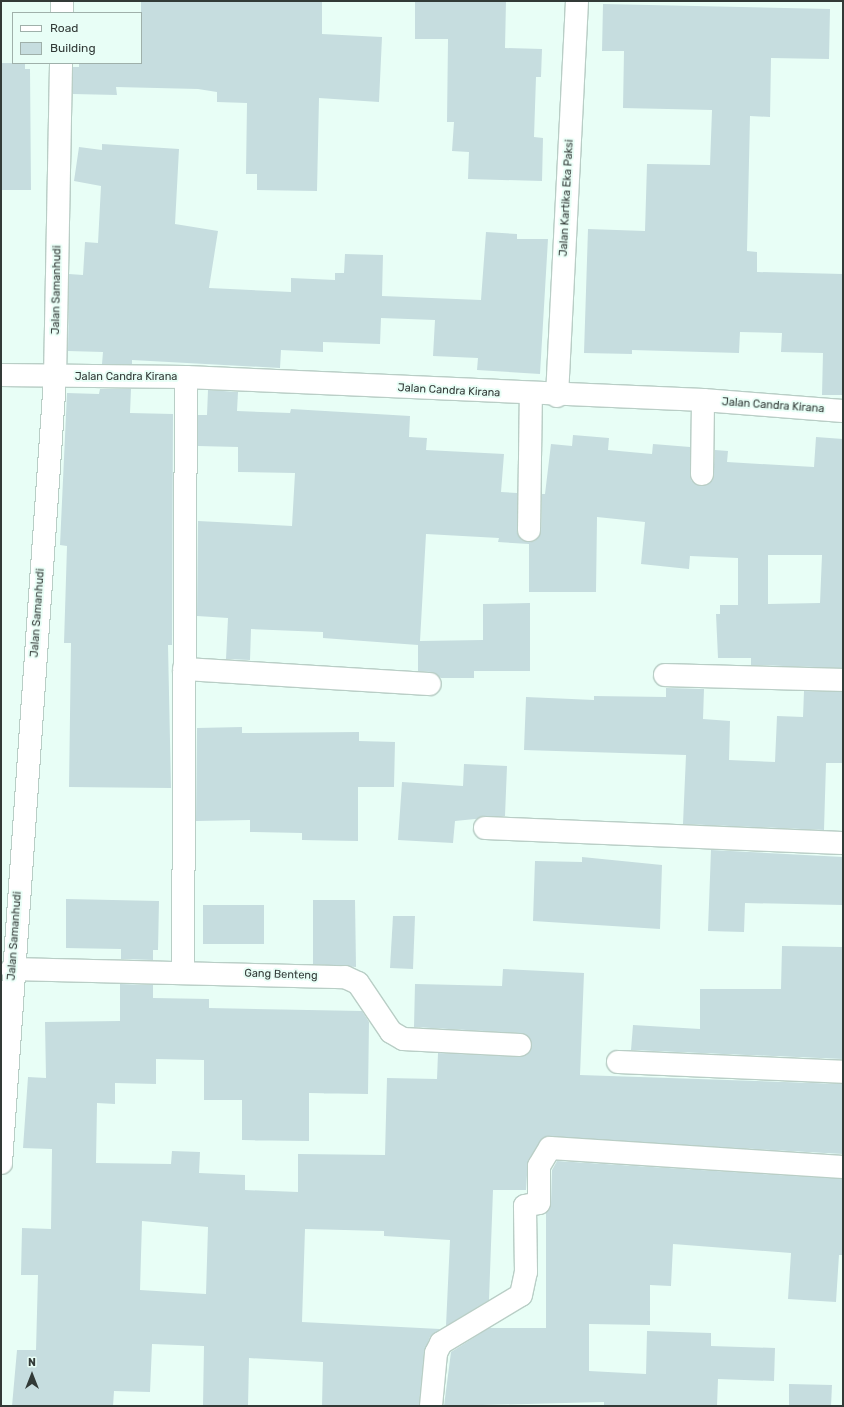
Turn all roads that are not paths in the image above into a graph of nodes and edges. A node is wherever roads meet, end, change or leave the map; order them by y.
1 (62, 1) edge
2 (577, 1) edge
3 (62, 12) edge
4 (61, 64) edge
5 (1, 375) edge
6 (186, 377) junction
7 (55, 378) junction
8 (531, 395) junction
9 (557, 396) junction
10 (703, 400) junction
11 (843, 411) edge
12 (702, 474) dead end
13 (529, 530) dead end
14 (184, 669) junction
15 (665, 675) dead end
16 (843, 680) edge
17 (430, 684) dead end
18 (485, 828) dead end
19 (843, 843) edge
20 (12, 969) junction
21 (183, 972) junction
22 (5, 1024) edge
23 (520, 1045) dead end
24 (618, 1062) dead end
25 (843, 1072) edge
26 (1, 1163) edge
27 (843, 1167) edge
28 (431, 1406) edge

1 - 3 street
2 - 9 street, Jalan Kartika Eka Paksi
4 - 7 street, Jalan Samanhudi
5 - 7 street, Jalan Candra Kirana
6 - 7 street, Jalan Candra Kirana
6 - 8 street, Jalan Candra Kirana
6 - 14 street
7 - 20 street, Jalan Samanhudi
8 - 9 street, Jalan Candra Kirana
8 - 13 street
9 - 10 street, Jalan Candra Kirana
10 - 11 street, Jalan Candra Kirana
10 - 12 street
14 - 17 street
14 - 21 street
15 - 16 street
18 - 19 street
20 - 21 street, Gang Benteng
20 - 22 street, Jalan Samanhudi
21 - 23 street, Gang Benteng
22 - 26 street, Jalan Samanhudi
24 - 25 street
27 - 28 street

